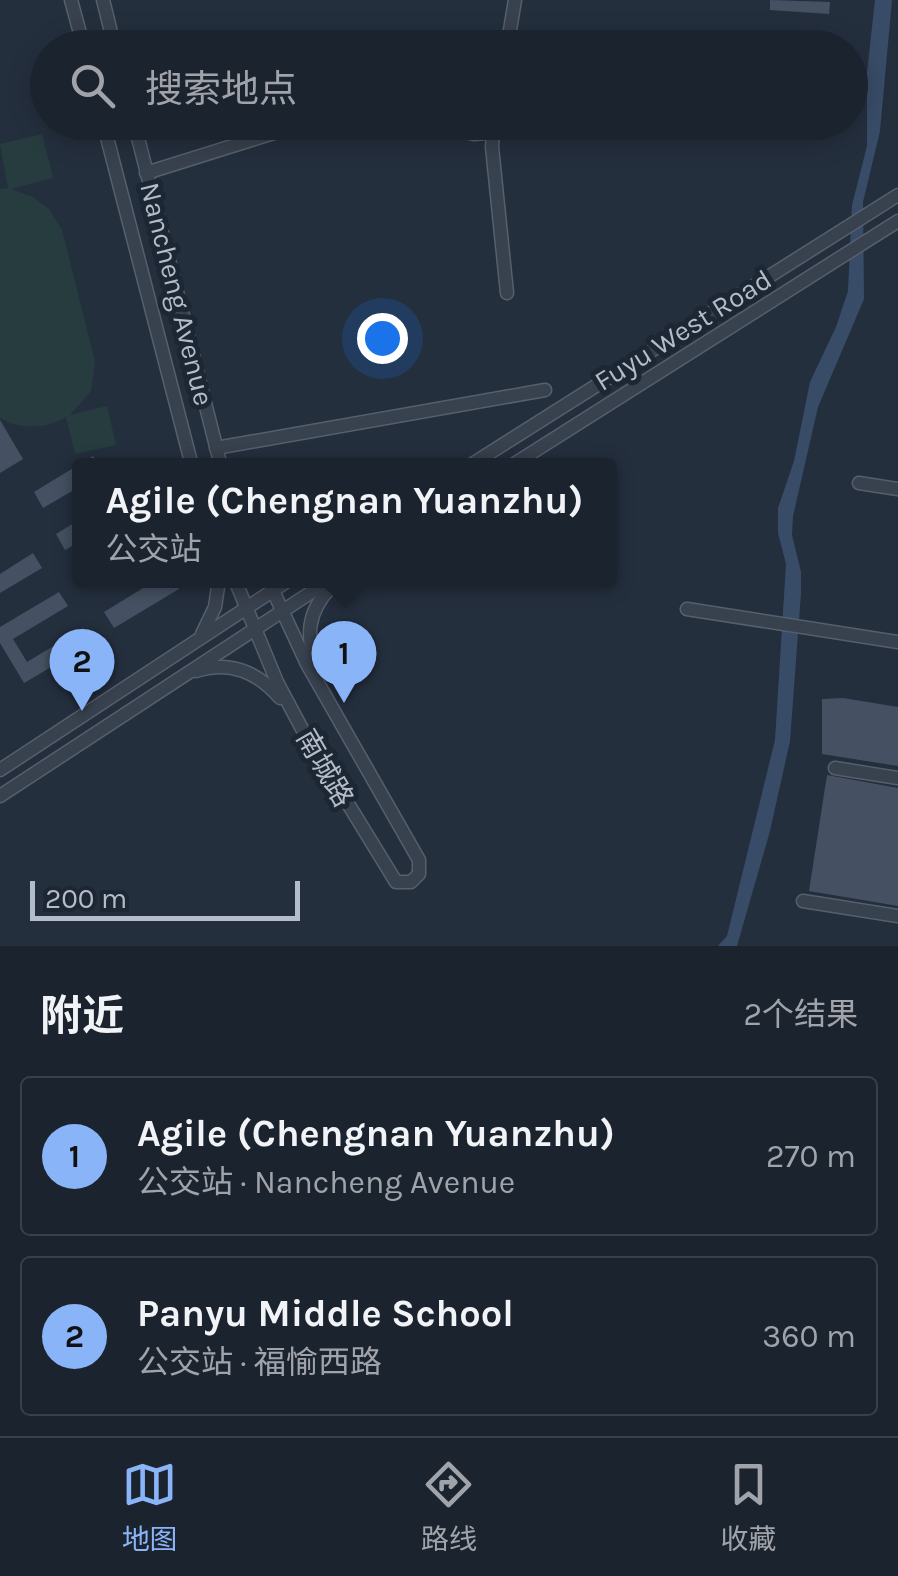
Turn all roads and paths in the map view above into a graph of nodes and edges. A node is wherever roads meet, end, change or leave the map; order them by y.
1 (72, 0) edge
2 (104, 0) edge
3 (515, 0) edge
4 (80, 30) edge
5 (111, 30) edge
6 (510, 30) edge
7 (108, 140) edge
8 (138, 140) edge
9 (251, 140) edge
10 (494, 140) edge
11 (146, 173) junction
12 (898, 195) edge
13 (898, 221) edge
14 (506, 293) dead end
15 (546, 390) dead end
16 (216, 448) junction
17 (190, 458) edge
18 (219, 458) edge
19 (483, 458) edge
20 (524, 458) edge
21 (858, 482) dead end
22 (898, 489) edge
23 (218, 588) edge
24 (238, 588) edge
25 (268, 588) edge
26 (271, 588) edge
27 (321, 588) edge
28 (328, 588) edge
29 (247, 608) junction
30 (687, 609) dead end
31 (283, 612) junction
32 (255, 629) junction
33 (198, 640) junction
34 (898, 642) edge
35 (171, 682) junction
36 (322, 690) junction
37 (297, 720) junction
38 (835, 768) dead end
39 (0, 770) edge
40 (898, 778) edge
41 (0, 796) edge
42 (803, 901) dead end
43 (898, 916) edge

1 - 4 street
2 - 5 street
3 - 6 street
7 - 17 street
8 - 11 street, Nancheng Avenue
9 - 11 street
10 - 14 street
11 - 16 street, Nancheng Avenue
12 - 19 street, Fuyu West Road
13 - 20 street, Fuyu West Road
15 - 16 street
16 - 18 street, Nancheng Avenue
21 - 22 street
23 - 33 street
24 - 29 street, 南城路
25 - 29 street
26 - 31 street
27 - 31 street
28 - 36 street
29 - 32 street, 南城路
29 - 33 street
30 - 34 street
31 - 32 street
31 - 36 street
32 - 35 street
32 - 37 street, 南城路
33 - 39 street
35 - 37 street
35 - 41 street
36 - 37 street, 南城路
38 - 40 street
42 - 43 street

